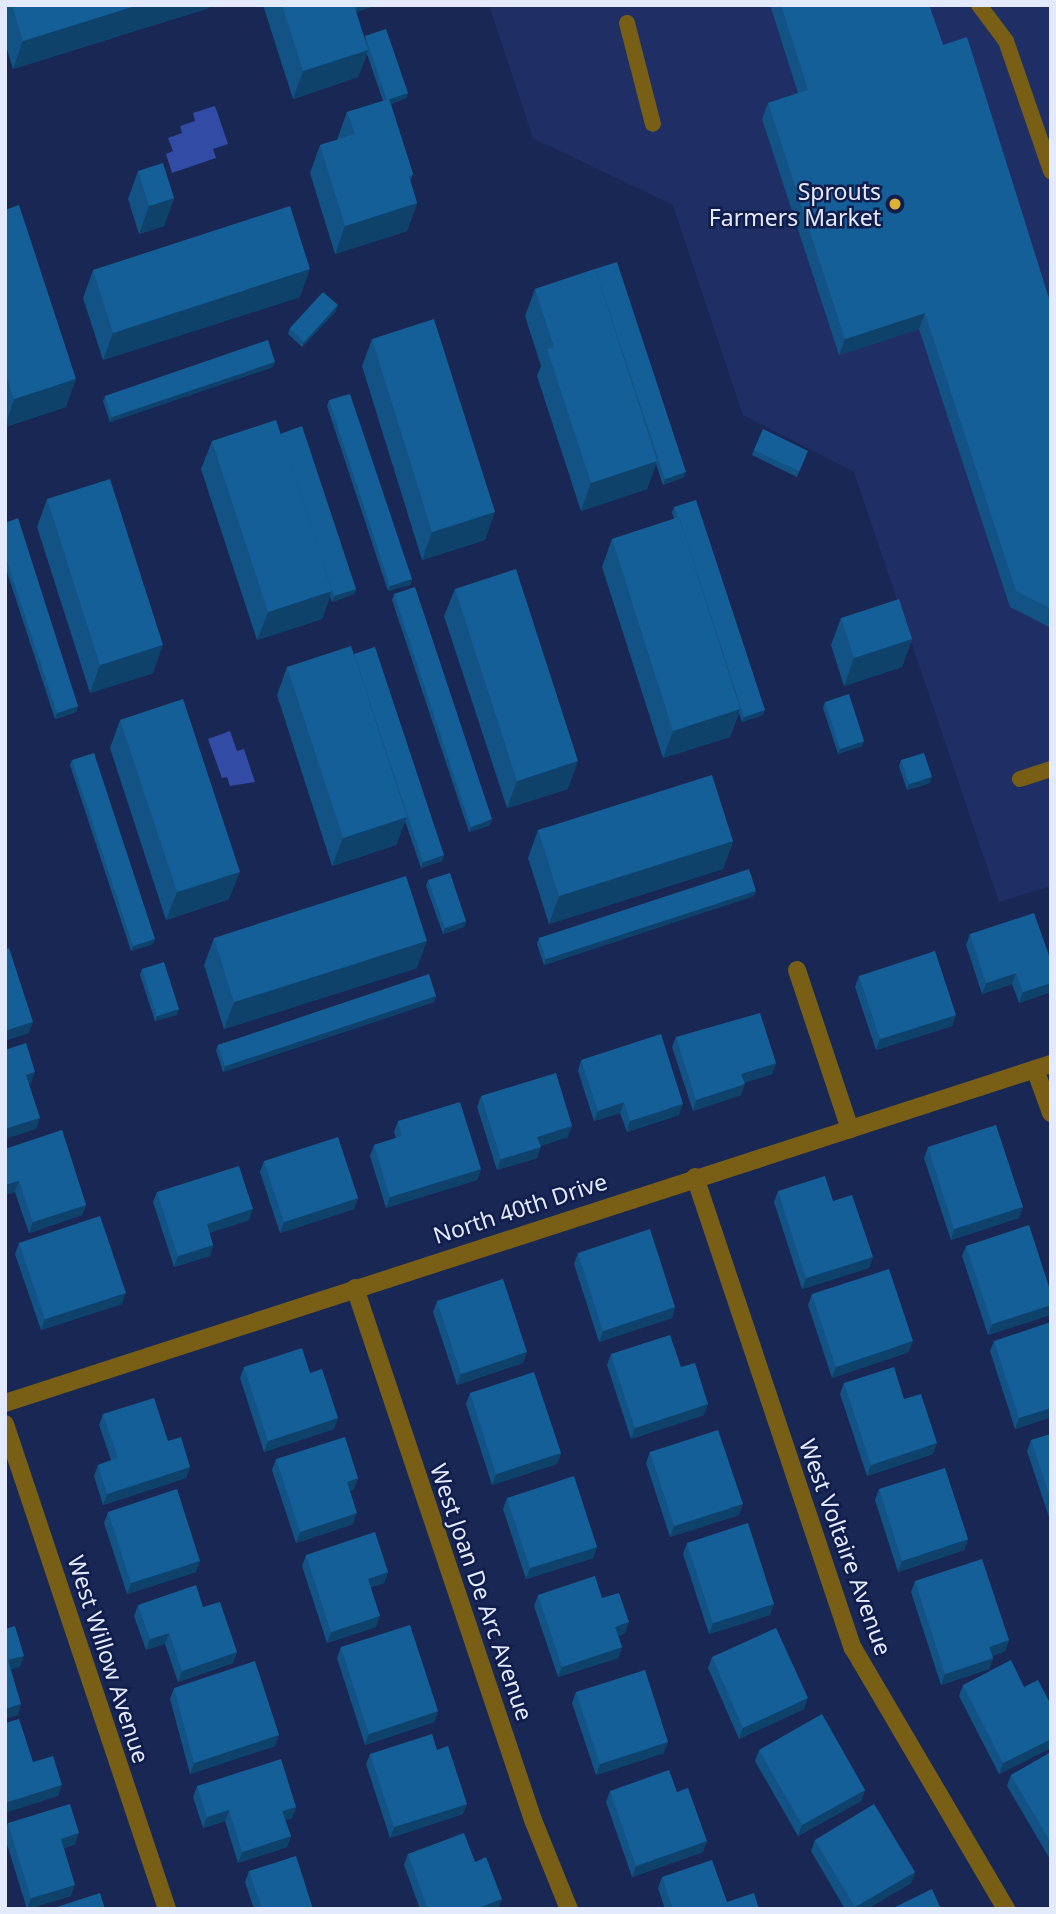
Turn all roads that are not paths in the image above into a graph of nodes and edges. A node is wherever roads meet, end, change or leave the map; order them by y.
1 (979, 5) edge
2 (627, 23) dead end
3 (653, 124) dead end
4 (1051, 171) edge
5 (1051, 769) edge
6 (1020, 779) dead end
7 (797, 970) dead end
8 (1043, 1067) edge
9 (1051, 1113) edge
10 (850, 1129) junction
11 (695, 1177) junction
12 (355, 1288) junction
13 (5, 1403) edge
14 (5, 1424) edge
15 (167, 1909) edge
16 (569, 1909) edge
17 (1006, 1909) edge

1 - 4 lane
2 - 3 lane
5 - 6 lane
7 - 10 street
8 - 9 street
8 - 10 street, North 40th Drive
10 - 11 street, North 40th Drive
11 - 12 street, North 40th Drive
11 - 17 street, West Voltaire Avenue
12 - 13 street, North 40th Drive
12 - 16 street, West Joan De Arc Avenue
14 - 15 street, West Willow Avenue

